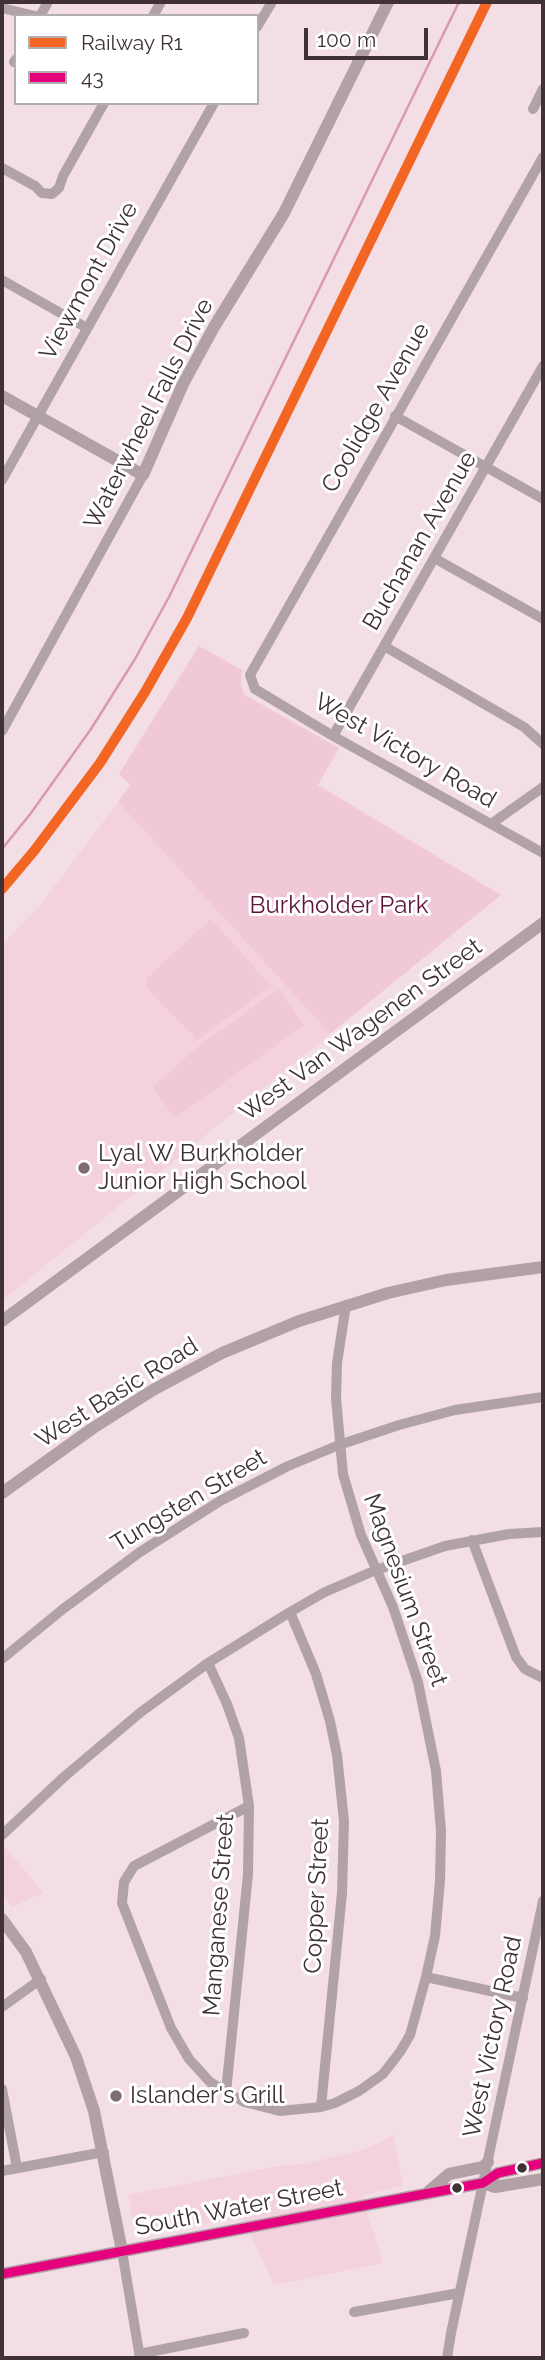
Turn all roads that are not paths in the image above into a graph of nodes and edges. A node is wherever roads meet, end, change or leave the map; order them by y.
1 (272, 2) edge
2 (388, 2) edge
3 (2, 8) edge
4 (27, 14) edge
5 (259, 24) edge
6 (543, 89) edge
7 (103, 105) edge
8 (213, 105) edge
9 (533, 110) dead end
10 (543, 157) edge
11 (2, 168) edge
12 (2, 281) edge
13 (87, 328) junction
14 (543, 366) edge
15 (540, 379) edge
16 (2, 396) edge
17 (38, 416) junction
18 (396, 416) junction
19 (486, 467) junction
20 (144, 475) junction
21 (2, 480) edge
22 (543, 499) edge
23 (434, 558) junction
24 (543, 619) edge
25 (384, 646) junction
26 (250, 682) joint
27 (2, 732) edge
28 (333, 736) junction
29 (543, 744) edge
30 (543, 787) edge
31 (491, 824) junction
32 (543, 853) edge
33 (543, 923) edge
34 (543, 1267) edge
35 (346, 1306) junction
36 (2, 1321) edge
37 (543, 1397) edge
38 (339, 1445) junction
39 (2, 1493) edge
40 (543, 1532) edge
41 (472, 1540) junction
42 (376, 1570) junction
43 (290, 1612) junction
44 (2, 1659) edge
45 (208, 1663) junction
46 (543, 1678) edge
47 (249, 1806) junction
48 (2, 1835) edge
49 (543, 1900) edge
50 (2, 1919) edge
51 (426, 1977) junction
52 (41, 1979) junction
53 (523, 1997) junction
54 (2, 2007) edge
55 (2, 2089) edge
56 (226, 2092) junction
57 (321, 2107) junction
58 (104, 2152) junction
59 (488, 2162) junction
60 (543, 2163) edge
61 (17, 2168) junction
62 (2, 2171) edge
63 (543, 2179) edge
64 (483, 2183) junction
65 (426, 2193) junction
66 (122, 2251) junction
67 (2, 2274) edge
68 (459, 2292) junction
69 (354, 2312) dead end
70 (244, 2333) dead end
71 (139, 2356) edge
72 (447, 2358) edge

1 - 5 street
2 - 20 street, Waterwheel Falls Drive
3 - 4 street
6 - 9 street
7 - 11 street
8 - 13 street, Viewmont Drive
10 - 18 street, Coolidge Avenue
12 - 13 street
13 - 17 street, Viewmont Drive
14 - 15 street, Buchanan Avenue
15 - 19 street, Buchanan Avenue
16 - 17 street
17 - 20 street
17 - 21 street, Viewmont Drive
18 - 19 street
18 - 26 street, Coolidge Avenue
19 - 22 street
19 - 23 street, Buchanan Avenue
20 - 27 street, Waterwheel Falls Drive
23 - 24 street
23 - 25 street, Buchanan Avenue
25 - 28 street, Buchanan Avenue
25 - 29 street
26 - 28 street, West Victory Road
28 - 31 street, West Victory Road
30 - 31 street
31 - 32 street, West Victory Road
33 - 36 street, West Van Wagenen Street
34 - 35 street, West Basic Road
35 - 38 street, Magnesium Street
35 - 39 street, West Basic Road
37 - 38 street, Tungsten Street
38 - 42 street, Magnesium Street
38 - 44 street, Tungsten Street
40 - 41 street
41 - 42 street
41 - 46 street
42 - 43 street
42 - 51 street, Magnesium Street
43 - 45 street
43 - 57 street, Copper Street
45 - 47 street, Manganese Street
45 - 48 street
47 - 56 street, Manganese Street
47 - 56 street, Magnesium Street
49 - 53 street, West Victory Road
50 - 52 street
51 - 53 street
51 - 57 street, Magnesium Street
52 - 54 street
52 - 58 street
53 - 59 street, West Victory Road
55 - 61 street
56 - 57 street, Magnesium Street
58 - 61 street
58 - 66 street
59 - 64 street, West Victory Road
59 - 65 street
60 - 64 street, South Water Street
61 - 62 street
63 - 64 street, South Water Street
64 - 65 street, South Water Street
64 - 68 street, West Victory Road
65 - 66 street, South Water Street
66 - 67 street, South Water Street
66 - 71 street
68 - 69 street
68 - 72 street, West Victory Road
70 - 71 street

